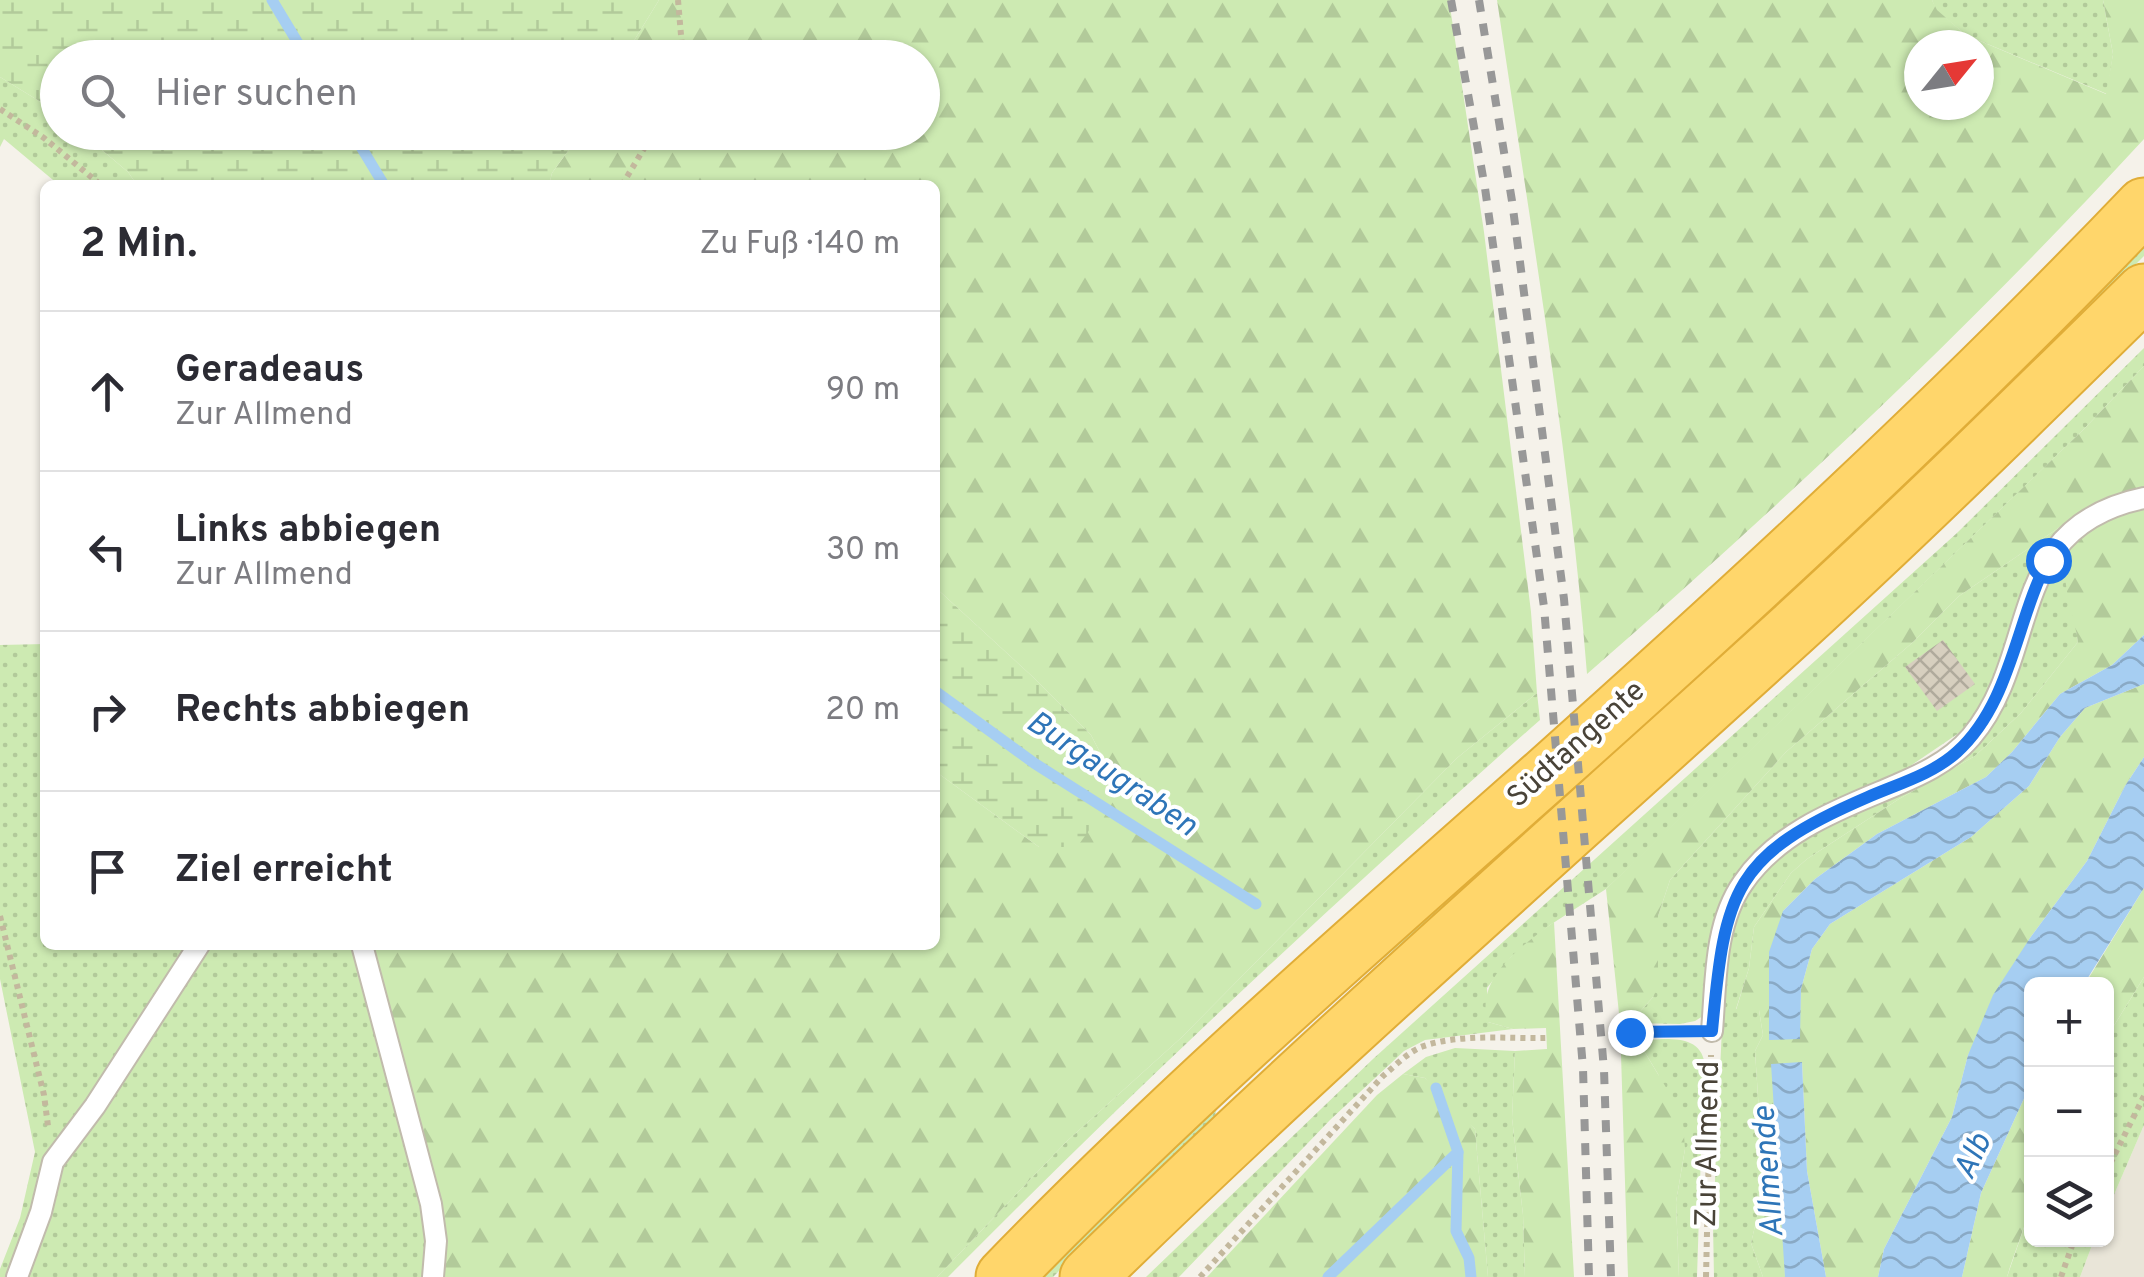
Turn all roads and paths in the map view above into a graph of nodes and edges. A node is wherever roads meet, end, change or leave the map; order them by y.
1 (678, 0) edge
2 (681, 40) edge
3 (0, 110) edge
4 (40, 135) edge
5 (59, 150) edge
6 (643, 150) edge
7 (95, 180) edge
8 (625, 180) edge
9 (2144, 206) edge
10 (2144, 292) edge
11 (2144, 498) edge
12 (0, 916) edge
13 (196, 950) edge
14 (363, 950) edge
15 (1712, 1031) junction
16 (1630, 1032) dead end
17 (1547, 1038) dead end
18 (2144, 1096) edge
19 (2114, 1157) edge
20 (53, 1162) junction
21 (2072, 1247) edge
22 (16, 1277) edge
23 (434, 1277) edge
24 (1004, 1277) edge
25 (1088, 1277) edge
26 (1200, 1277) edge
27 (1706, 1277) edge
28 (2061, 1277) edge

1 - 2 path
3 - 4 path
5 - 7 path
6 - 8 path
9 - 24 highway, Südtangente
10 - 25 highway, Südtangente
11 - 15 lane, Zur Allmend
12 - 20 path
13 - 20 lane
14 - 23 lane
15 - 16 path
15 - 27 path, Zur Allmend
17 - 26 path
18 - 19 path
20 - 22 lane
21 - 28 path

